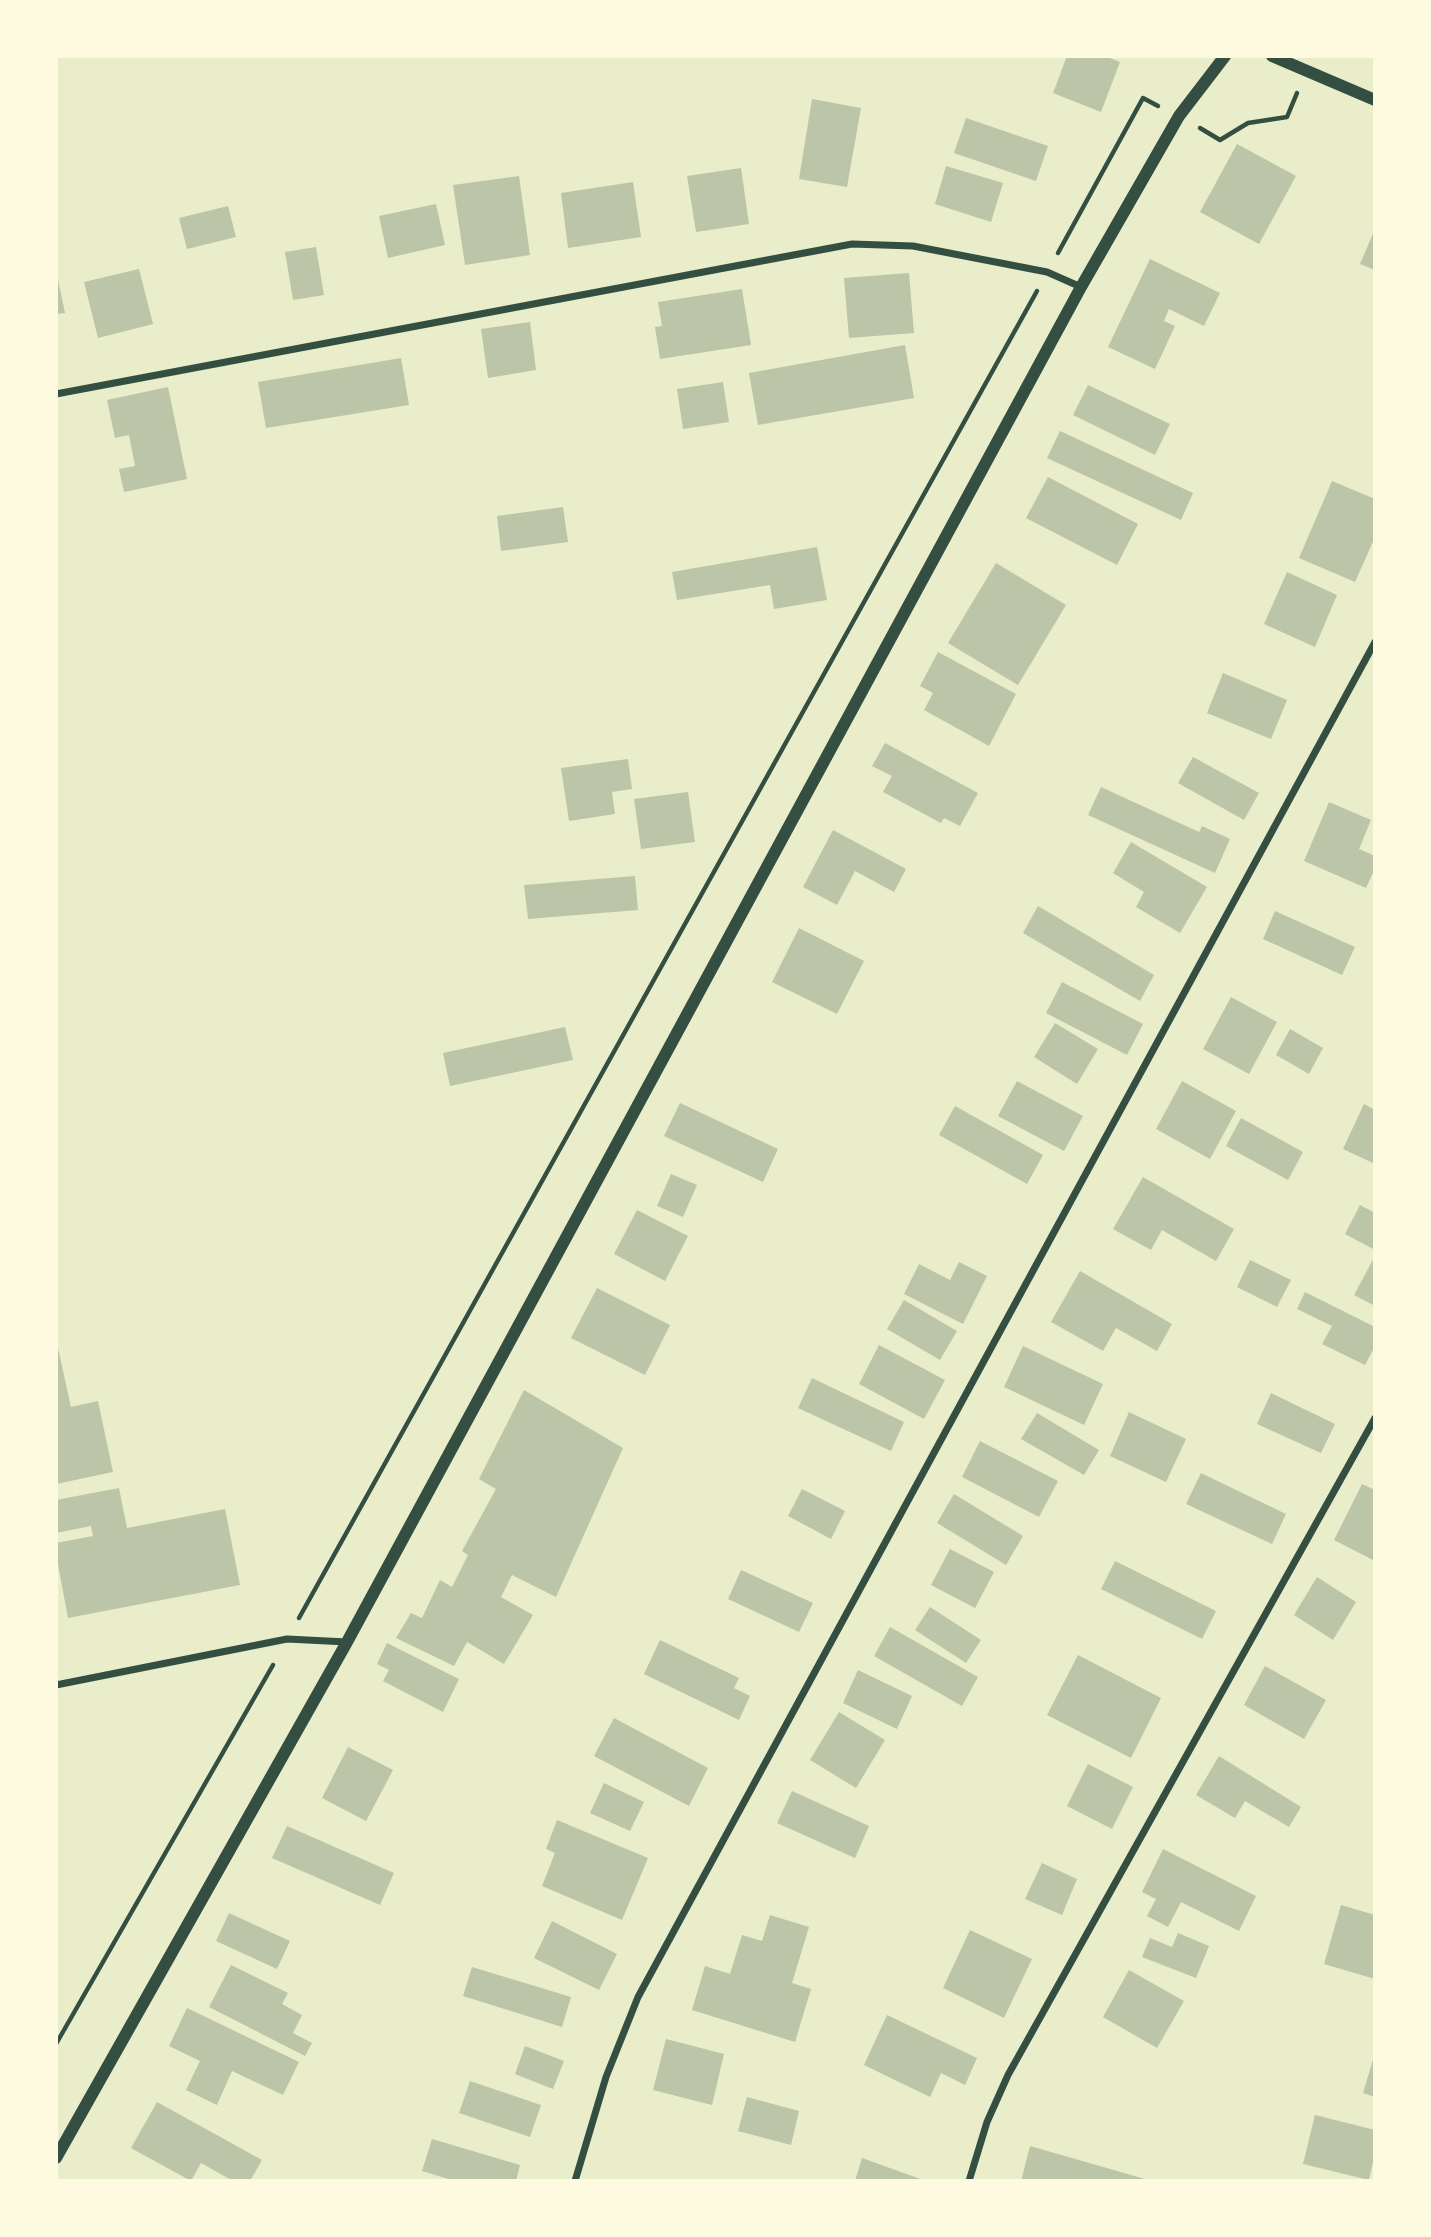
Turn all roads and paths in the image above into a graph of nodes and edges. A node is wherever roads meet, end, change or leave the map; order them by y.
1 (1225, 56) edge
2 (1272, 56) edge
3 (1143, 98) dead end
4 (1375, 100) edge
5 (1287, 117) dead end
6 (1220, 140) dead end
7 (1047, 272) junction
8 (1082, 287) junction
9 (56, 394) edge
10 (1375, 642) edge
11 (1375, 1418) edge
12 (288, 1639) junction
13 (346, 1642) junction
14 (56, 1685) edge
15 (56, 2044) edge
16 (56, 2158) edge
17 (575, 2181) edge
18 (969, 2181) edge

1 - 8 street
2 - 4 street
3 - 7 path
5 - 6 path
7 - 8 street
7 - 9 street
7 - 12 path
8 - 13 street
10 - 17 street
11 - 18 street
12 - 13 street
12 - 14 street
12 - 15 path
13 - 16 street

